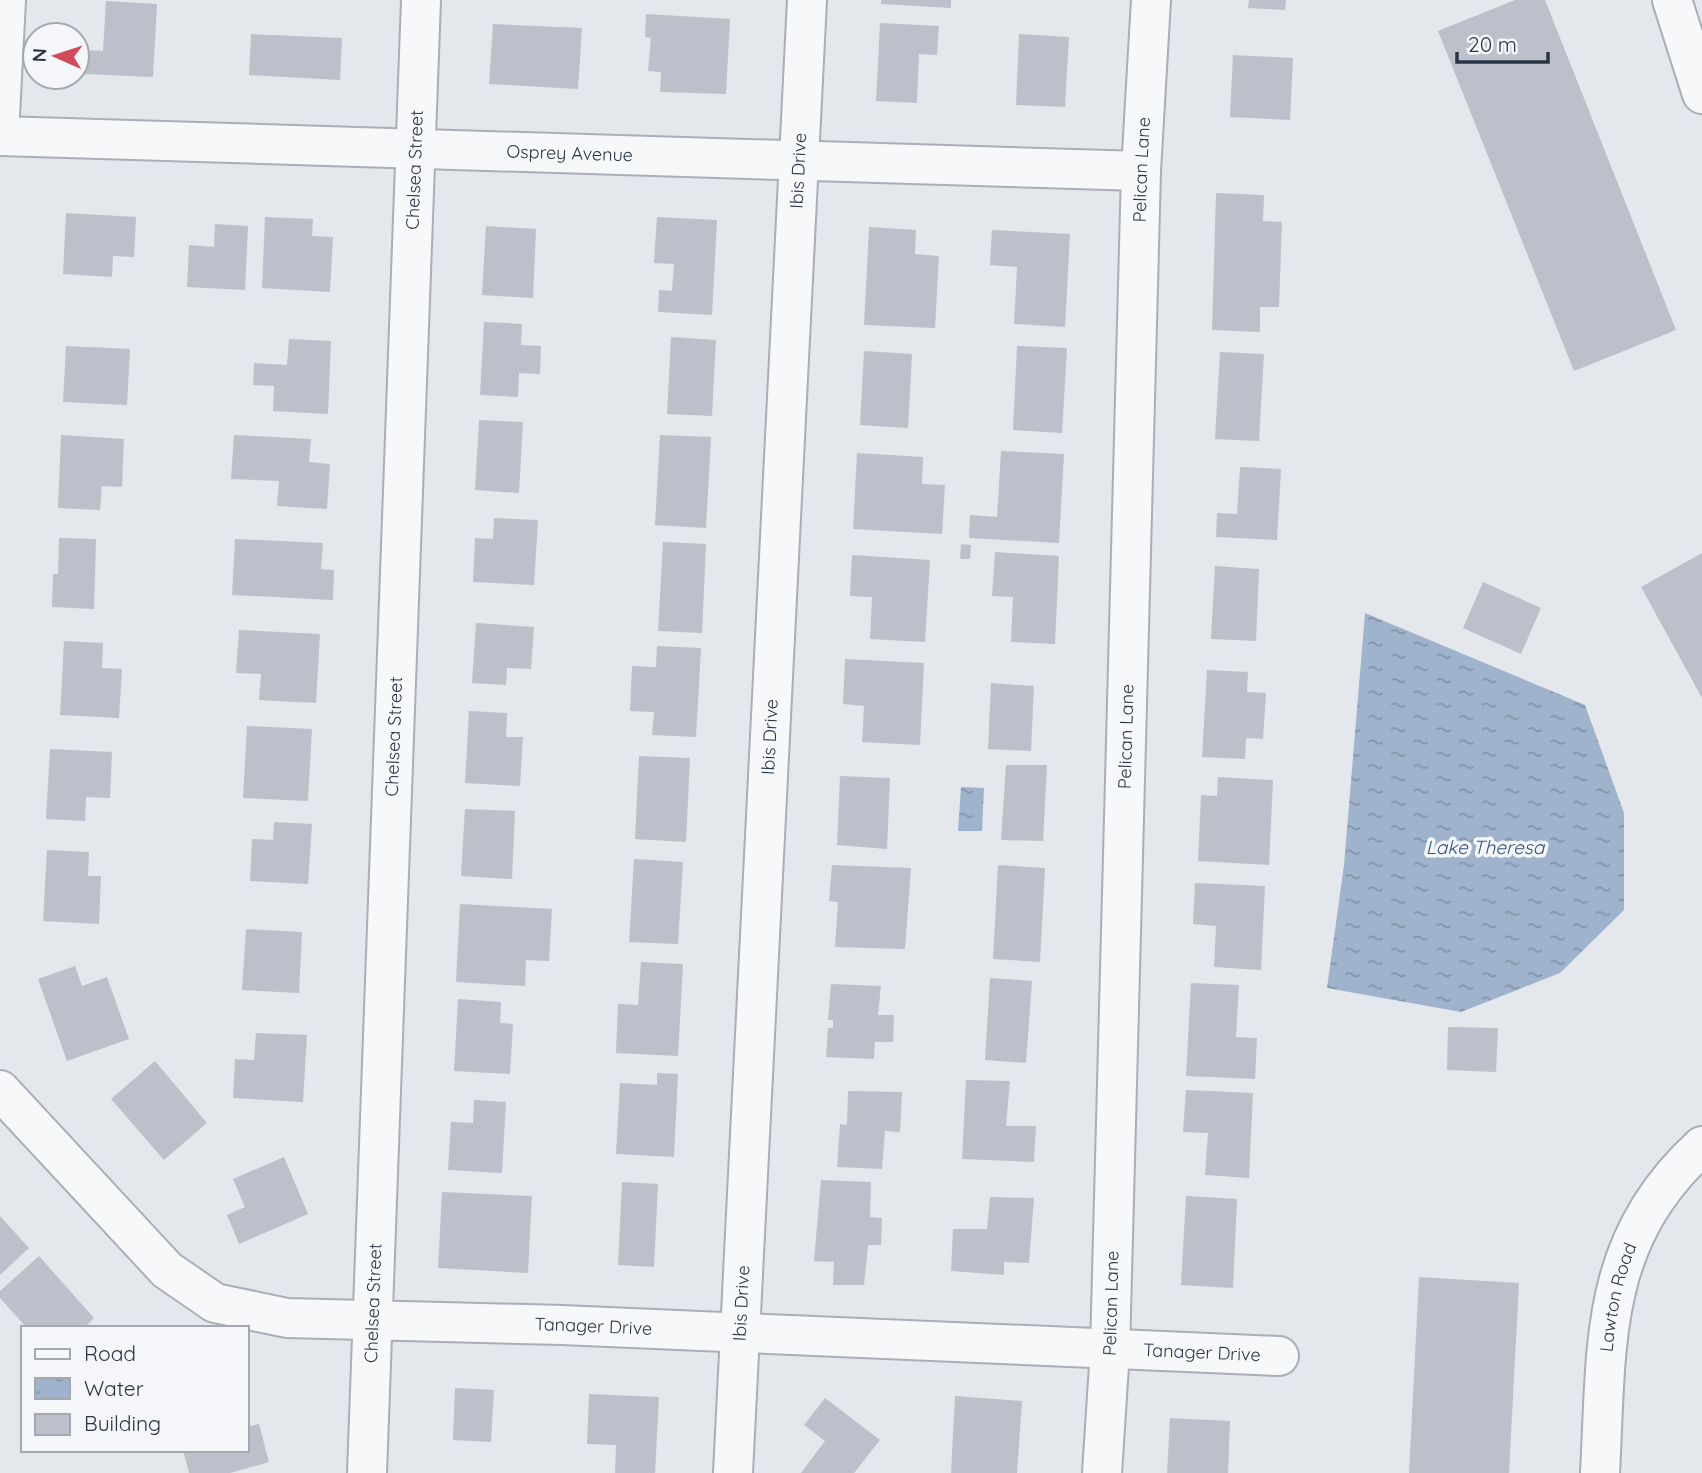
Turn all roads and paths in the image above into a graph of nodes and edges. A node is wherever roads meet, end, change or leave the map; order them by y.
1 (6, 0) edge
2 (421, 0) edge
3 (807, 0) edge
4 (1151, 0) edge
5 (1672, 0) edge
6 (1702, 94) edge
7 (0, 117) edge
8 (0, 136) edge
9 (414, 149) junction
10 (799, 161) junction
11 (1141, 171) junction
12 (0, 1090) edge
13 (1702, 1146) edge
14 (374, 1319) junction
15 (739, 1334) junction
16 (1110, 1350) junction
17 (1279, 1356) dead end
18 (367, 1473) edge
19 (733, 1473) edge
20 (1102, 1473) edge
21 (1600, 1473) edge

1 - 7 street
2 - 9 street, Chelsea Street
3 - 10 street, Ibis Drive
4 - 11 street, Pelican Lane
5 - 6 street
8 - 9 street, Osprey Avenue
9 - 10 street, Osprey Avenue
9 - 14 street, Chelsea Street
10 - 11 street, Osprey Avenue
10 - 15 street, Ibis Drive
11 - 16 street, Pelican Lane
12 - 14 street, Tanager Drive
13 - 21 street, Lawton Road
14 - 15 street, Tanager Drive
14 - 18 street, Chelsea Street
15 - 16 street, Tanager Drive
15 - 19 street, Ibis Drive
16 - 17 street, Tanager Drive
16 - 20 street, Pelican Lane

